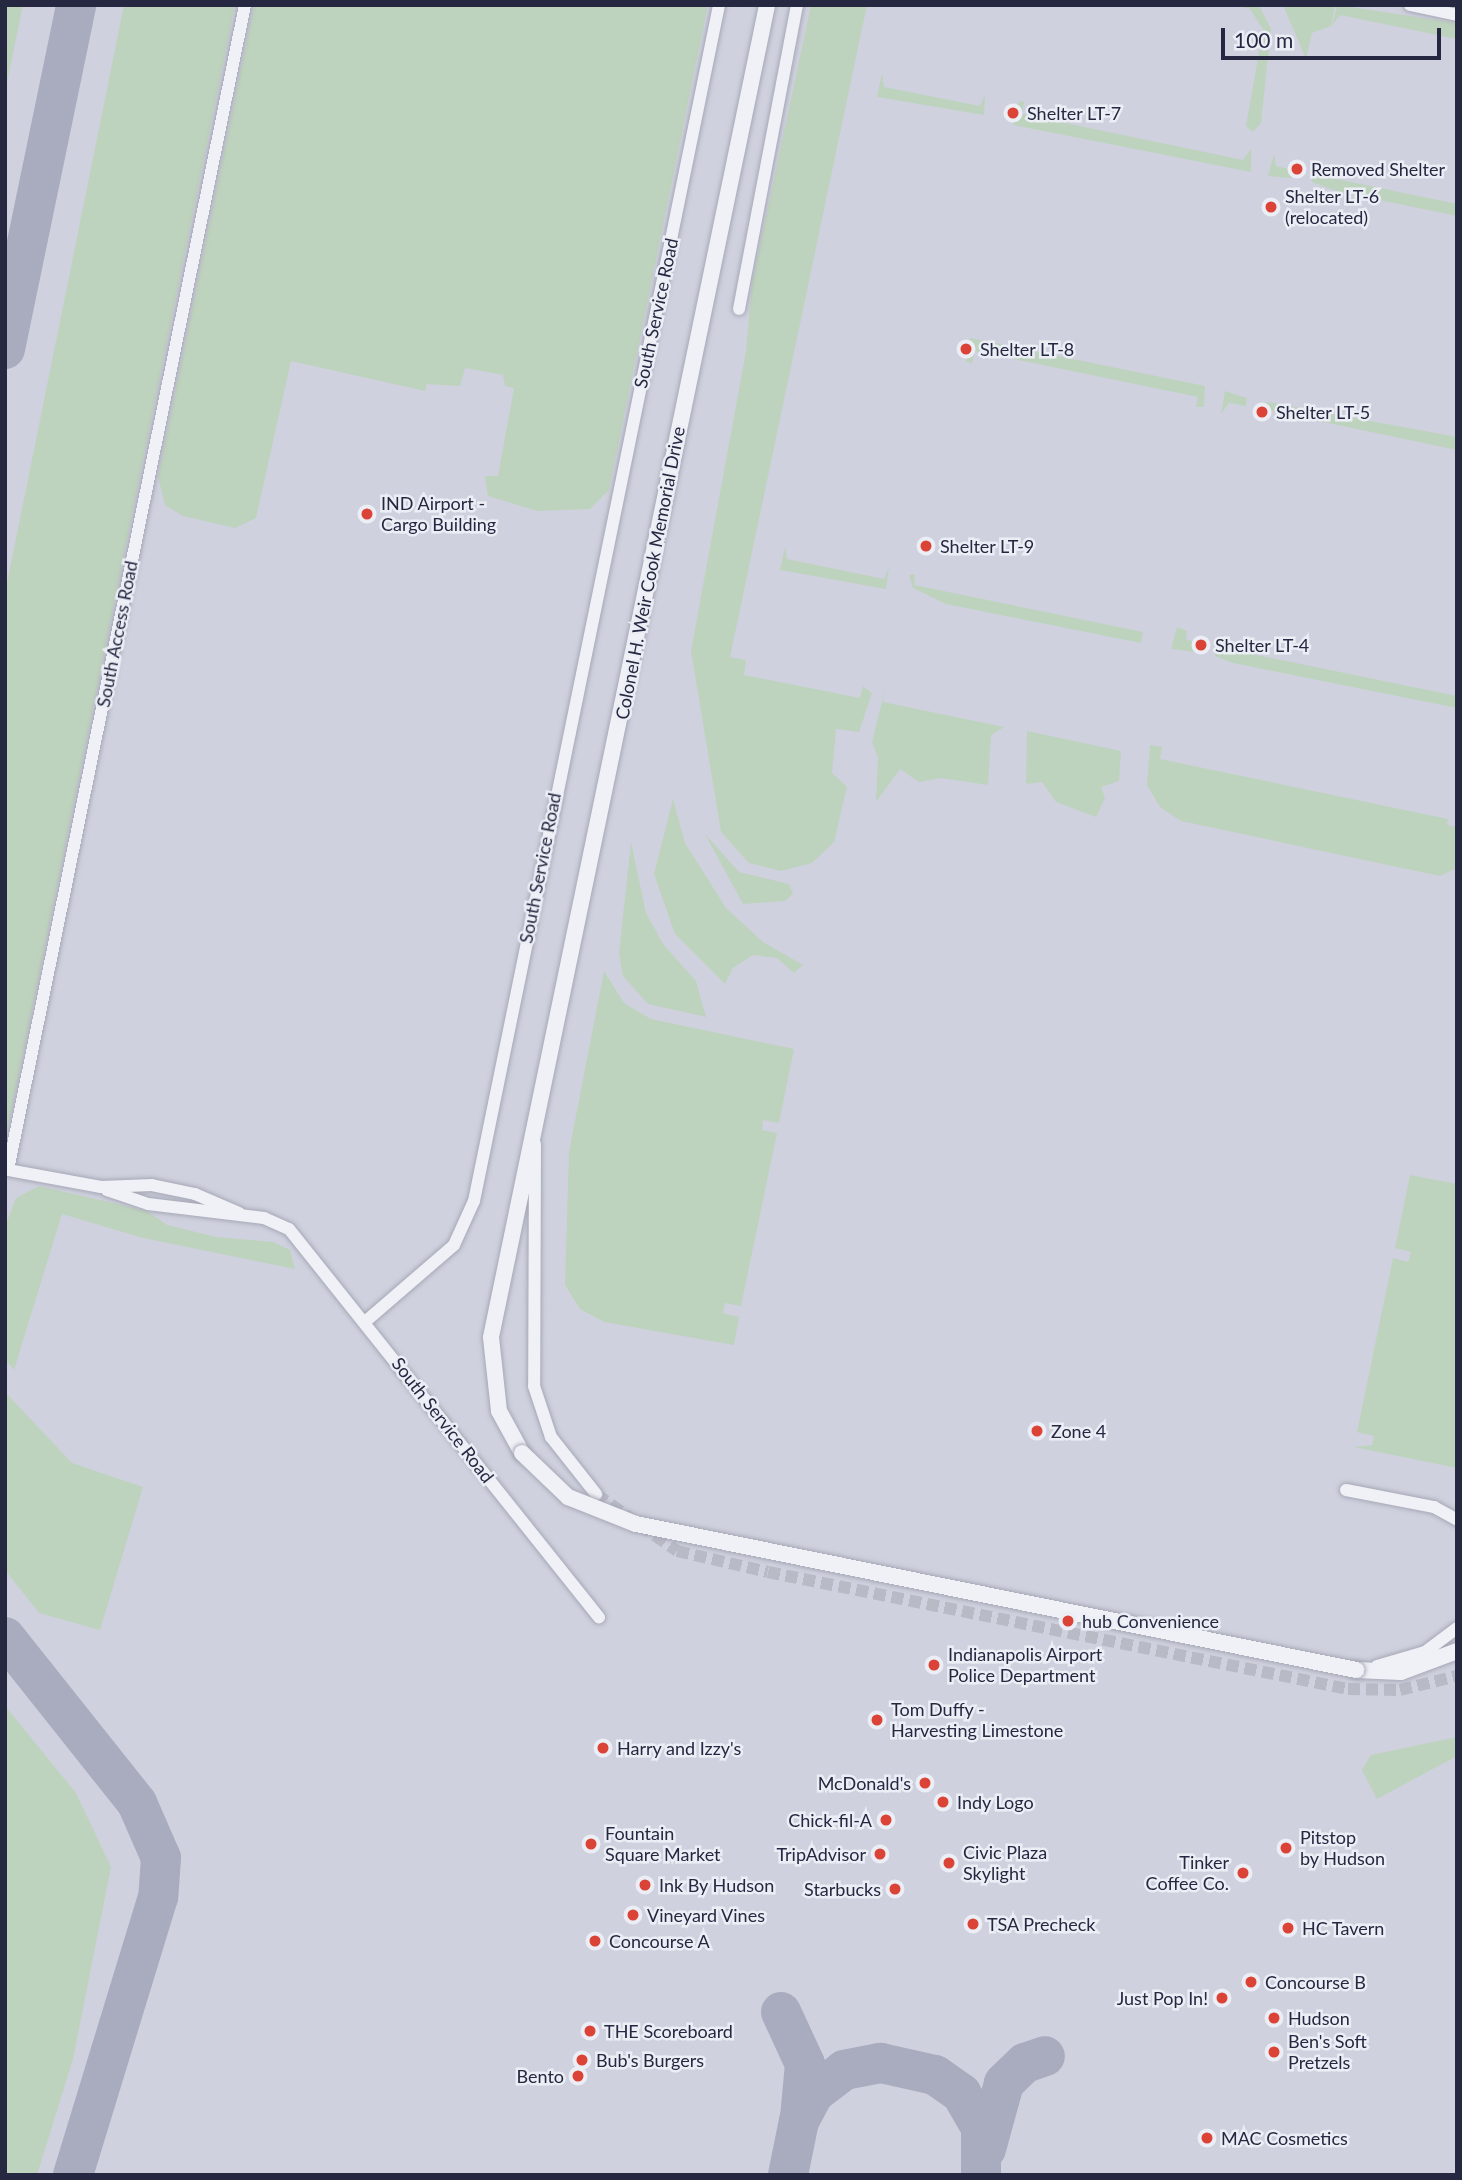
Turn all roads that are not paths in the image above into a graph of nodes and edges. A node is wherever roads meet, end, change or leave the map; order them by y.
1 (245, 5) edge
2 (719, 5) edge
3 (767, 5) edge
4 (797, 5) edge
5 (1410, 5) edge
6 (1457, 15) edge
7 (738, 309) dead end
8 (535, 1140) junction
9 (101, 1187) junction
10 (239, 1213) junction
11 (366, 1321) junction
12 (1346, 1490) dead end
13 (596, 1494) tunnel mouth
14 (1457, 1520) edge
15 (599, 1617) dead end
16 (1457, 1628) edge
17 (1457, 1651) edge
18 (1356, 1670) junction

1 - 9 street, South Access Road
2 - 11 street, South Service Road
3 - 8 street, Colonel H. Weir Cook Memorial Drive
4 - 7 street
5 - 6 street
8 - 13 street
8 - 18 street, Colonel H. Weir Cook Memorial Drive, bridge
9 - 10 street, South Access Road
9 - 10 street, South Access Road
10 - 11 street, South Access Road
11 - 15 street, South Service Road
12 - 14 street
16 - 18 street
17 - 18 street, Colonel H. Weir Cook Memorial Drive

